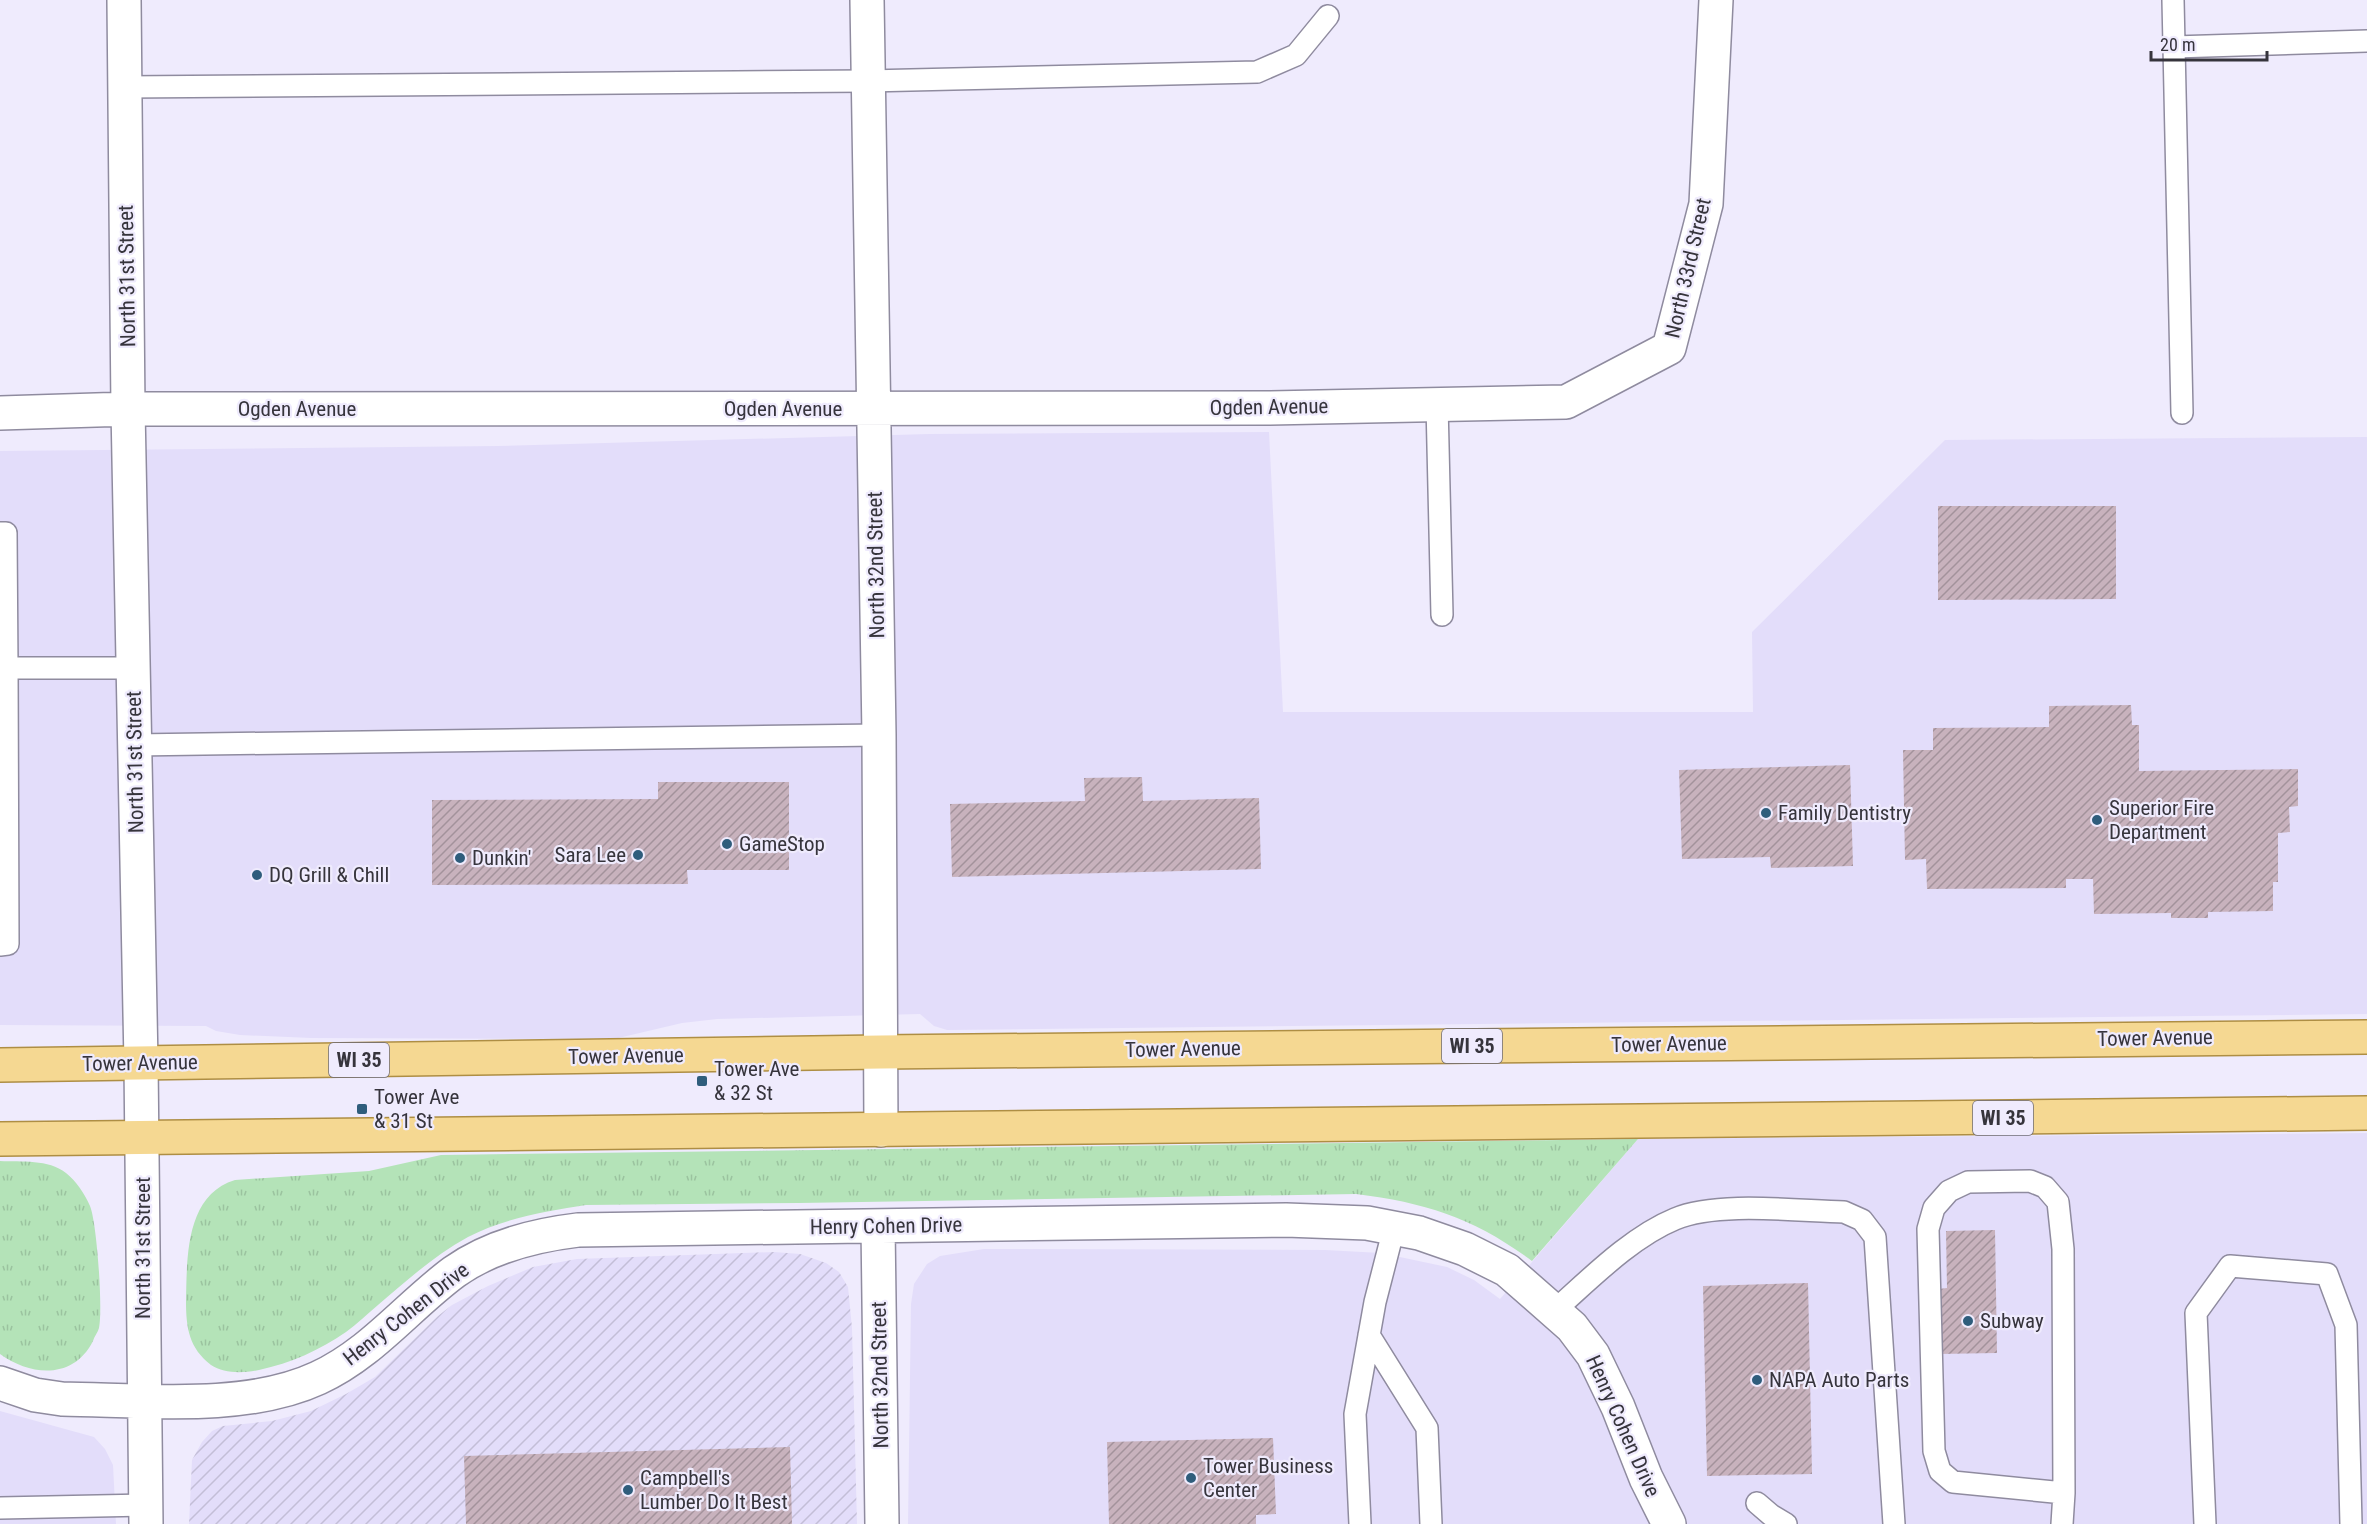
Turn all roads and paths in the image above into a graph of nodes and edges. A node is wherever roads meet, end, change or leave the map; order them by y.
1 (124, 0) edge
2 (867, 0) edge
3 (1716, 0) edge
4 (2173, 0) edge
5 (1328, 16) dead end
6 (2367, 41) edge
7 (2174, 46) junction
8 (868, 81) junction
9 (125, 87) junction
10 (1566, 402) joint
11 (1437, 404) junction
12 (128, 409) junction
13 (873, 409) junction
14 (0, 412) edge
15 (2182, 412) dead end
16 (0, 533) edge
17 (1442, 615) dead end
18 (7, 668) junction
19 (133, 668) junction
20 (879, 735) junction
21 (135, 745) junction
22 (0, 945) edge
23 (2367, 1037) edge
24 (881, 1052) junction
25 (141, 1063) junction
26 (0, 1065) edge
27 (2367, 1113) edge
28 (881, 1130) junction
29 (142, 1137) junction
30 (0, 1138) edge
31 (878, 1226) junction
32 (1394, 1228) junction
33 (1554, 1311) junction
34 (1369, 1335) junction
35 (0, 1383) edge
36 (143, 1400) junction
37 (2064, 1493) junction
38 (1757, 1503) dead end
39 (0, 1508) edge
40 (146, 1514) edge
41 (882, 1524) edge
42 (1360, 1524) edge
43 (1431, 1524) edge
44 (1669, 1524) edge
45 (1786, 1524) edge
46 (1894, 1524) edge
47 (2062, 1524) edge
48 (2205, 1524) edge
49 (2351, 1524) edge

1 - 9 street, North 31st Street
2 - 8 street, North 32nd Street
3 - 10 street, North 33rd Street
4 - 7 lane
5 - 8 lane
6 - 7 lane
7 - 15 lane
8 - 9 lane
8 - 13 street, North 32nd Street
9 - 12 street, North 31st Street
10 - 11 street, Ogden Avenue
11 - 13 street, Ogden Avenue
11 - 17 lane
12 - 13 street, Ogden Avenue
12 - 14 street, Ogden Avenue
12 - 19 street, North 31st Street
13 - 20 street, North 32nd Street
16 - 18 lane
18 - 19 lane
18 - 22 lane
19 - 21 street, North 31st Street
20 - 21 lane
20 - 24 street, North 32nd Street
21 - 25 street, North 31st Street
23 - 24 main road, Tower Avenue / WI 35
24 - 25 main road, Tower Avenue / WI 35
24 - 28 street, North 32nd Street
25 - 26 main road, Tower Avenue / WI 35
25 - 29 street, North 31st Street
27 - 28 main road, WI 35
28 - 29 main road, WI 35
29 - 30 main road, WI 35
29 - 36 street, North 31st Street
31 - 32 street, Henry Cohen Drive
31 - 36 street, Henry Cohen Drive
31 - 41 street, North 32nd Street
32 - 33 street, Henry Cohen Drive
32 - 34 lane
33 - 44 street, Henry Cohen Drive
33 - 46 lane
34 - 42 lane
34 - 43 lane
35 - 36 street, Henry Cohen Drive
36 - 40 street, North 31st Street
37 - 37 lane
37 - 47 lane
38 - 45 lane
39 - 40 lane
48 - 49 lane

